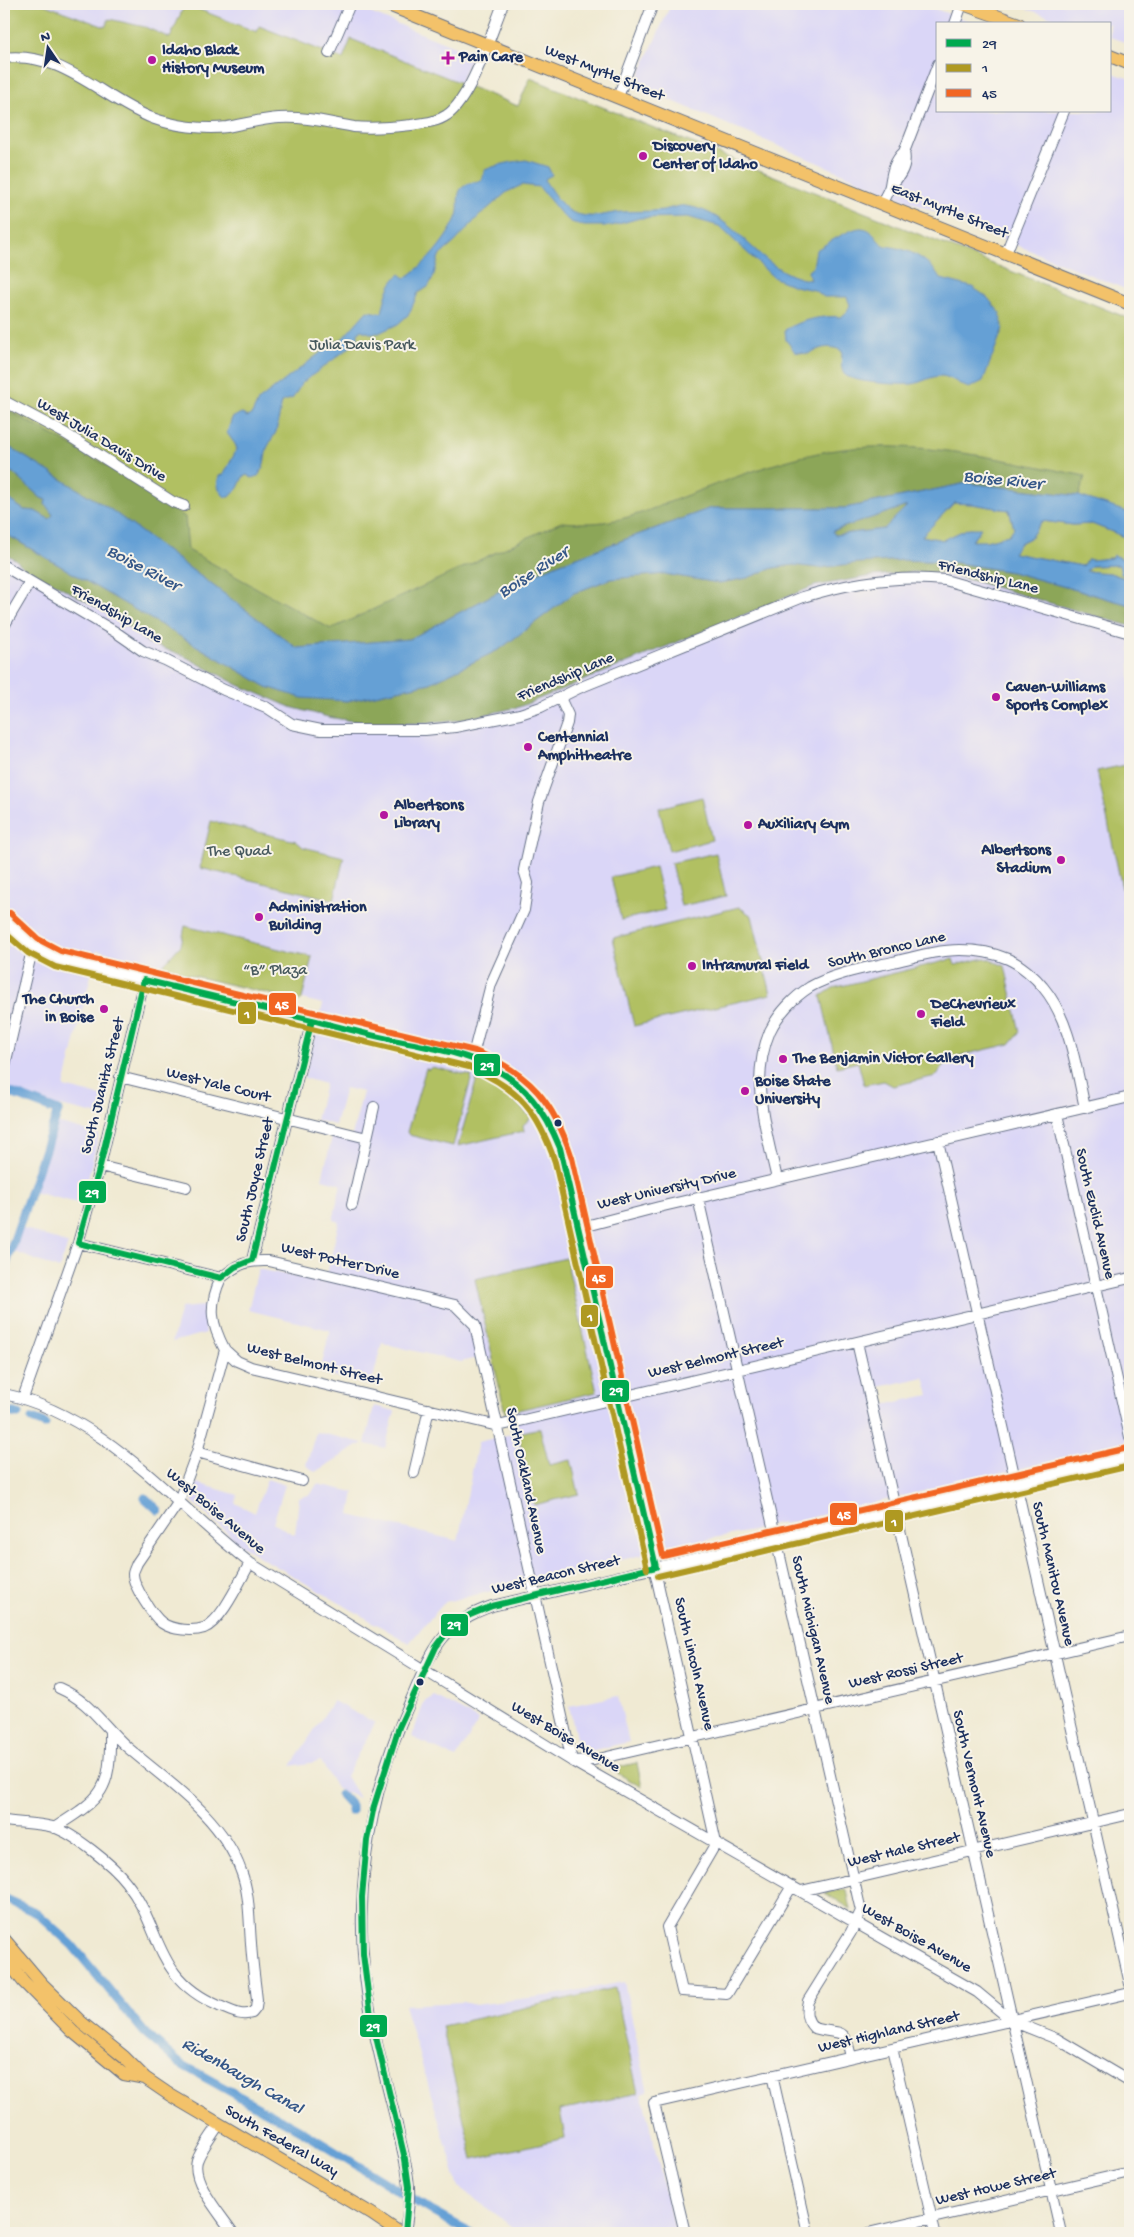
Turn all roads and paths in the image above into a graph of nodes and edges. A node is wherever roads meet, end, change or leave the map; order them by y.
1 (350, 4) edge
2 (386, 4) edge
3 (503, 4) edge
4 (653, 4) edge
5 (963, 4) edge
6 (956, 22) edge
7 (1013, 22) edge
8 (487, 44) junction
9 (329, 53) dead end
10 (1112, 57) edge
11 (4, 58) edge
12 (1130, 64) edge
13 (936, 69) edge
14 (618, 97) junction
15 (1064, 112) edge
16 (754, 152) joint
17 (882, 203) junction
18 (1006, 253) junction
19 (1130, 304) edge
20 (4, 401) edge
21 (184, 506) dead end
22 (4, 566) edge
23 (30, 582) junction
24 (4, 626) edge
25 (1130, 633) edge
26 (560, 698) junction
27 (4, 920) edge
28 (33, 946) junction
29 (144, 980) junction
30 (312, 1020) junction
31 (472, 1059) junction
32 (4, 1069) edge
33 (120, 1078) junction
34 (1130, 1097) edge
35 (374, 1106) dead end
36 (1085, 1108) junction
37 (1056, 1114) junction
38 (286, 1119) junction
39 (367, 1138) junction
40 (938, 1141) junction
41 (100, 1166) junction
42 (777, 1179) junction
43 (186, 1188) dead end
44 (698, 1198) junction
45 (352, 1205) dead end
46 (578, 1228) junction
47 (78, 1243) junction
48 (252, 1260) junction
49 (221, 1278) junction
50 (1130, 1278) edge
51 (1095, 1286) junction
52 (977, 1314) junction
53 (475, 1325) joint
54 (857, 1342) junction
55 (225, 1350) junction
56 (737, 1370) junction
57 (4, 1394) edge
58 (23, 1398) junction
59 (617, 1398) junction
60 (429, 1409) junction
61 (498, 1426) junction
62 (1130, 1437) edge
63 (197, 1452) junction
64 (1130, 1457) edge
65 (414, 1473) dead end
66 (302, 1481) dead end
67 (1016, 1484) junction
68 (178, 1503) junction
69 (896, 1511) junction
70 (776, 1540) junction
71 (250, 1563) junction
72 (656, 1567) junction
73 (535, 1596) junction
74 (1130, 1636) edge
75 (1054, 1653) junction
76 (424, 1670) junction
77 (934, 1681) junction
78 (59, 1688) dead end
79 (814, 1709) junction
80 (110, 1732) junction
81 (694, 1737) junction
82 (572, 1761) junction
83 (1130, 1814) edge
84 (4, 1821) edge
85 (1093, 1823) junction
86 (54, 1828) junction
87 (716, 1843) junction
88 (973, 1851) junction
89 (853, 1878) junction
90 (796, 1888) junction
91 (857, 1922) junction
92 (4, 1939) edge
93 (4, 1956) edge
94 (1130, 1984) edge
95 (1130, 1993) edge
96 (1012, 2021) junction
97 (892, 2048) junction
98 (851, 2057) junction
99 (772, 2075) junction
100 (145, 2078) junction
101 (1130, 2082) edge
102 (219, 2124) junction
103 (1130, 2172) edge
104 (1052, 2191) junction
105 (932, 2218) junction
106 (233, 2233) edge
107 (400, 2233) edge
108 (405, 2233) edge
109 (685, 2233) edge
110 (808, 2233) edge
111 (868, 2233) edge
112 (935, 2233) edge
113 (1061, 2233) edge

1 - 9 street
2 - 8 main road, West Myrtle Street
3 - 8 street
4 - 14 street
5 - 6 street
5 - 7 main road
8 - 11 street
8 - 14 main road, West Myrtle Street
10 - 12 main road
13 - 17 street
14 - 16 main road, West Myrtle Street
15 - 18 street
16 - 17 main road, East Myrtle Street
17 - 18 main road, East Myrtle Street
18 - 19 main road, East Myrtle Street
20 - 21 street, West Julia Davis Drive
22 - 23 street, Friendship Lane
23 - 24 street
23 - 26 street, Friendship Lane
25 - 26 street, Friendship Lane
26 - 31 street
27 - 28 street, West University Drive
28 - 29 street, West University Drive
28 - 32 street
29 - 30 street, West University Drive
29 - 33 street, South Juanita Street
30 - 31 street, West University Drive
30 - 38 street, South Joyce Street
31 - 46 street, West University Drive
33 - 38 street, West Yale Court
33 - 41 street, South Juanita Street
34 - 36 street, West University Drive
35 - 39 street
36 - 37 street, West University Drive
36 - 42 street, South Bronco Lane
37 - 40 street, West University Drive
37 - 51 street, South Euclid Avenue
38 - 39 street, West Yale Court
38 - 48 street, South Joyce Street
39 - 45 street
40 - 42 street, West University Drive
40 - 52 street, South Manitou Avenue
41 - 43 street
41 - 47 street, South Juanita Street
42 - 44 street, West University Drive
44 - 46 street, West University Drive
44 - 56 street, South Michigan Avenue
46 - 59 street, South Lincoln Avenue
47 - 49 street
47 - 58 street, South Juanita Street
48 - 49 street
48 - 53 street, West Potter Drive
49 - 55 street
50 - 51 street, West Belmont Street
51 - 52 street, West Belmont Street
51 - 62 street, South Euclid Avenue
52 - 54 street, West Belmont Street
52 - 67 street, South Manitou Avenue
53 - 61 street, South Oakland Avenue
54 - 56 street, West Belmont Street
54 - 69 street, South Vermont Avenue
55 - 60 street, West Belmont Street
55 - 63 street
56 - 59 street, West Belmont Street
56 - 70 street, South Michigan Avenue
57 - 58 street, West Boise Avenue
58 - 68 street, West Boise Avenue
59 - 61 street, West Belmont Street
59 - 72 street, South Lincoln Avenue
60 - 61 street, West Belmont Street
60 - 65 street
61 - 73 street, South Oakland Avenue
63 - 66 street
63 - 68 street
64 - 67 street, West Beacon Street
67 - 69 street, West Beacon Street
67 - 75 street, South Manitou Avenue
68 - 71 street, West Boise Avenue
68 - 71 street
69 - 70 street, West Beacon Street
69 - 77 street, South Vermont Avenue
70 - 72 street, West Beacon Street
70 - 79 street, South Michigan Avenue
71 - 76 street, West Boise Avenue
72 - 73 street, West Beacon Street
72 - 81 street, South Lincoln Avenue
73 - 76 street, West Beacon Street
73 - 82 street, South Oakland Avenue
74 - 75 street, West Rossi Street
75 - 77 street, West Rossi Street
75 - 85 street, South Manitou Avenue
76 - 82 street, West Boise Avenue
76 - 108 street, West Beacon Street
77 - 79 street, West Rossi Street
77 - 88 street, South Vermont Avenue
78 - 80 street
79 - 81 street, West Rossi Street
79 - 89 street, South Michigan Avenue
80 - 86 street
80 - 86 street
81 - 82 street, West Rossi Street
81 - 87 street, South Lincoln Avenue
82 - 87 street, West Boise Avenue
83 - 85 street, West Hale Street
84 - 86 street
85 - 88 street, West Hale Street
85 - 94 street, South Manitou Avenue
87 - 90 street, West Boise Avenue
87 - 90 street
88 - 89 street, West Hale Street
88 - 96 street, South Vermont Avenue
89 - 90 street, West Hale Street
89 - 91 street, South Michigan Avenue
90 - 91 street, West Boise Avenue
91 - 96 street, West Boise Avenue
91 - 98 street
92 - 100 main road, South Federal Way
93 - 100 main road, South Federal Way
95 - 96 street, West Highland Street
96 - 97 street, West Highland Street
96 - 101 street, West Boise Avenue
96 - 104 street, South Vermont Avenue
97 - 98 street, West Highland Street
97 - 105 street
98 - 99 street, West Highland Street
99 - 109 street, West Highland Street
99 - 110 street
100 - 102 main road, South Federal Way
102 - 106 street
102 - 107 main road, South Federal Way
103 - 104 street, West Howe Street
104 - 105 street, West Howe Street
104 - 113 street, South Vermont Avenue
105 - 111 street, West Howe Street
105 - 112 street

